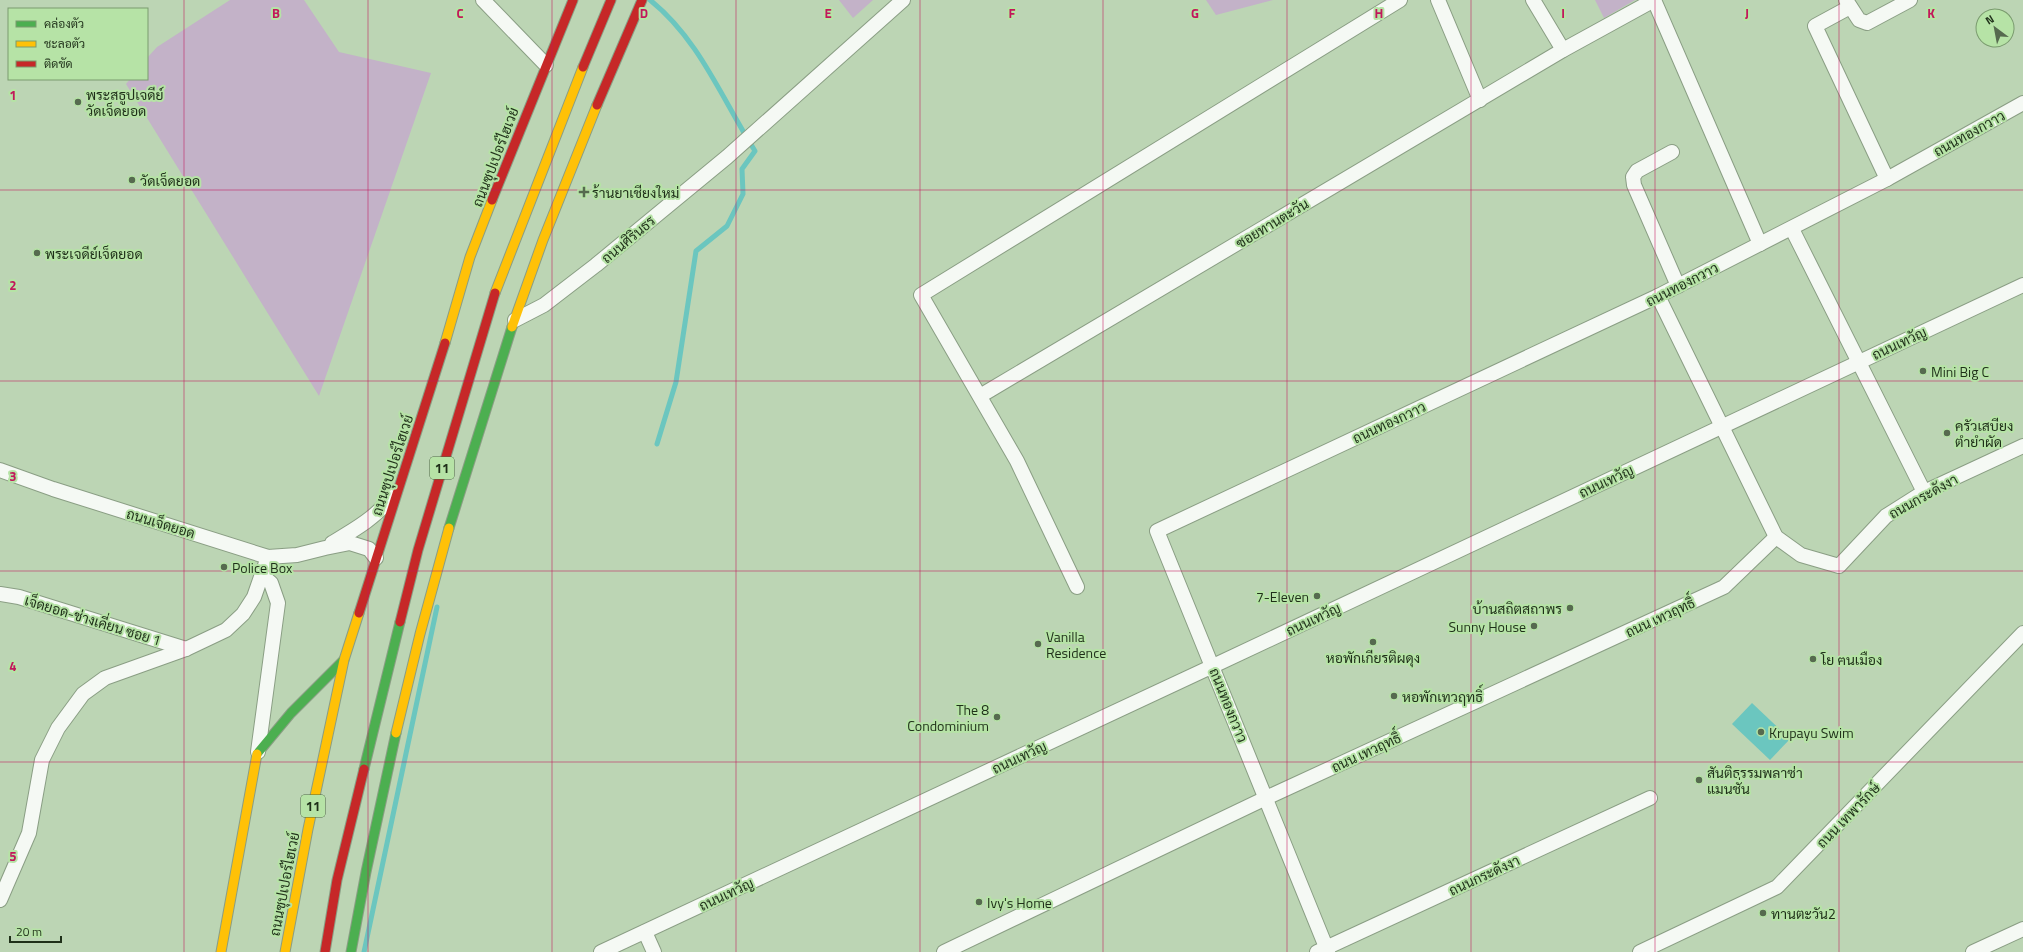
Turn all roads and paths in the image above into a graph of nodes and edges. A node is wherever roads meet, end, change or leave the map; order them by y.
1 (483, 0) edge
2 (573, 0) edge
3 (611, 0) edge
4 (642, 0) edge
5 (903, 0) edge
6 (1400, 0) edge
7 (1438, 0) edge
8 (1533, 0) edge
9 (1654, 0) edge
10 (1910, 0) edge
11 (1848, 3) edge
12 (1563, 50) junction
13 (546, 65) junction
14 (1480, 100) junction
15 (2023, 103) edge
16 (1672, 152) dead end
17 (1887, 179) junction
18 (1792, 229) junction
19 (1760, 244) junction
20 (2023, 285) edge
21 (1678, 286) junction
22 (1658, 296) junction
23 (515, 320) junction
24 (1858, 362) junction
25 (980, 396) junction
26 (1722, 426) junction
27 (2023, 446) edge
28 (0, 470) edge
29 (400, 486) junction
30 (1924, 492) junction
31 (1776, 537) junction
32 (325, 548) junction
33 (268, 557) junction
34 (376, 558) junction
35 (263, 576) junction
36 (1077, 587) dead end
37 (0, 594) edge
38 (2023, 632) edge
39 (186, 649) junction
40 (344, 660) junction
41 (1213, 666) junction
42 (257, 754) junction
43 (1266, 798) junction
44 (1650, 798) dead end
45 (0, 900) edge
46 (2023, 929) edge
47 (645, 932) junction
48 (1324, 951) edge
49 (221, 952) edge
50 (285, 952) edge
51 (325, 952) edge
52 (351, 952) edge
53 (601, 952) edge
54 (654, 952) edge
55 (944, 952) edge
56 (1640, 952) edge
57 (1973, 952) edge

1 - 13 street
2 - 13 main road, ถนนซุปเปอร์ไฮเวย์ / 11
3 - 51 main road, 11
4 - 23 main road
5 - 23 street, ถนนศิรินธร
6 - 25 street
7 - 14 street
8 - 12 street
9 - 12 street, ซอยทานตะวัน
9 - 19 street
10 - 11 street
11 - 17 street
12 - 14 street, ซอยทานตะวัน
13 - 29 main road, ถนนซุปเปอร์ไฮเวย์ / 11
14 - 25 street, ซอยทานตะวัน
15 - 17 street, ถนนทองกวาว
16 - 21 street
17 - 18 street, ถนนทองกวาว
18 - 19 street, ถนนทองกวาว
18 - 24 street
19 - 21 street, ถนนทองกวาว
20 - 24 street, ถนนเทวัญ
21 - 22 street, ถนนทองกวาว
22 - 26 street
22 - 41 street, ถนนทองกวาว
23 - 52 main road
24 - 26 street, ถนนเทวัญ
24 - 30 street
25 - 36 street
26 - 31 street
26 - 41 street, ถนนเทวัญ
27 - 30 street, ถนนกระดังงา
28 - 33 street, ถนนเจ็ดยอด
29 - 32 street, ถนนเจ็ดยอด
29 - 34 main road, ถนนซุปเปอร์ไฮเวย์ / 11
30 - 31 street, ถนนกระดังงา
31 - 43 street, ถนน เทวฤทธิ์
32 - 33 street, ถนนเจ็ดยอด
32 - 34 street, ถนนเจ็ดยอด
33 - 35 street
34 - 40 main road, ถนนซุปเปอร์ไฮเวย์ / 11
35 - 39 street
35 - 42 street
37 - 39 street, เจ็ดยอด-ช่างเคี่ยน ซอย 1
38 - 56 street, ถนน เทพารักษ์
39 - 45 street
40 - 42 main road
40 - 50 main road, ถนนซุปเปอร์ไฮเวย์ / 11
41 - 43 street, ถนนทองกวาว
41 - 47 street, ถนนเทวัญ
42 - 49 main road
43 - 48 street, ถนนทองกวาว
43 - 55 street, ถนน เทวฤทธิ์
44 - 48 street, ถนนกระดังงา
46 - 57 street
47 - 53 street, ถนนเทวัญ
47 - 54 street

